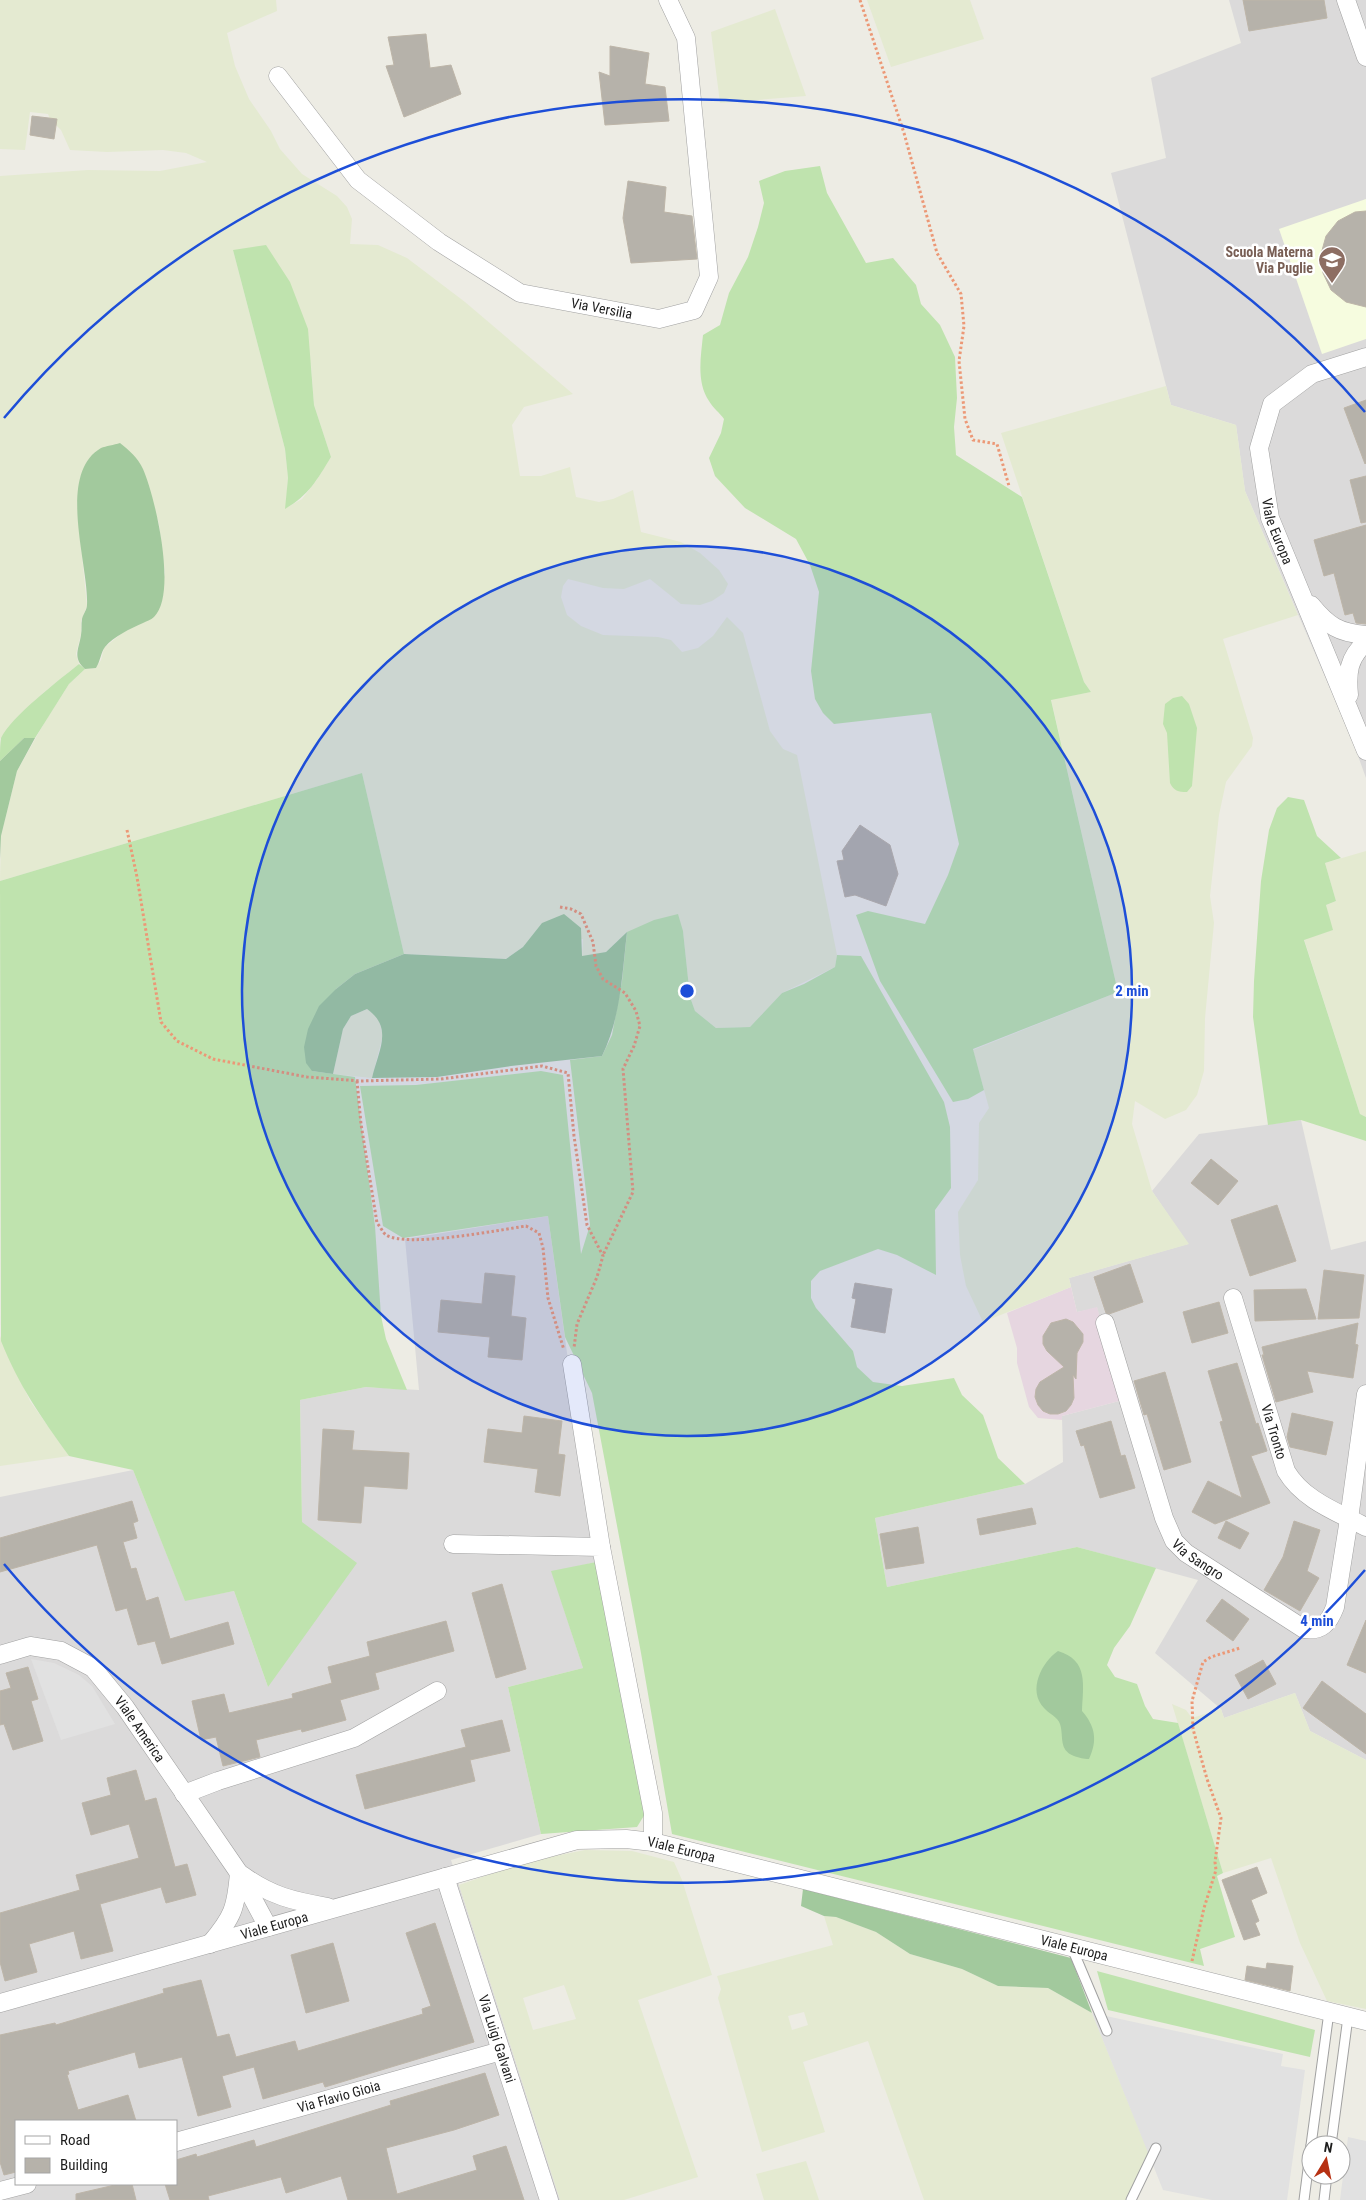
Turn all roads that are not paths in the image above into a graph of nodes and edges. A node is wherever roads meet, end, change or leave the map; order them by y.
1 (668, 0) edge
2 (1346, 0) edge
3 (1366, 57) edge
4 (278, 76) dead end
5 (1366, 357) edge
6 (1300, 591) junction
7 (1366, 635) edge
8 (1366, 642) edge
9 (1351, 715) junction
10 (1366, 751) edge
11 (1233, 1298) dead end
12 (1105, 1323) dead end
13 (572, 1364) road end
14 (1366, 1394) edge
15 (1349, 1519) junction
16 (1366, 1527) edge
17 (453, 1544) dead end
18 (601, 1547) junction
19 (0, 1655) edge
20 (437, 1691) dead end
21 (184, 1794) junction
22 (653, 1842) junction
23 (239, 1873) junction
24 (445, 1877) junction
25 (334, 1908) junction
26 (268, 1927) junction
27 (210, 1944) junction
28 (1072, 1947) junction
29 (0, 2003) edge
30 (1329, 2012) junction
31 (1348, 2017) junction
32 (1366, 2021) edge
33 (1107, 2031) dead end
34 (501, 2051) junction
35 (1312, 2135) edge
36 (1332, 2135) edge
37 (178, 2141) edge
38 (1156, 2148) dead end
39 (23, 2185) edge
40 (1306, 2185) edge
41 (1326, 2185) edge
42 (0, 2191) edge
43 (549, 2200) edge
44 (1131, 2200) edge
45 (1304, 2200) edge
46 (1324, 2200) edge

1 - 4 street, Via Versilia
2 - 3 street
5 - 6 street, Viale Europa
6 - 7 street
6 - 9 street, Viale Europa
8 - 9 street
9 - 10 street, Viale Europa
11 - 15 street, Via Tronto
12 - 15 street, Via Sangro
13 - 18 street
14 - 15 street
15 - 16 street, Via Tronto
17 - 18 street
18 - 22 street
19 - 21 street, Viale America
20 - 21 street
21 - 23 street, Viale America
22 - 24 street, Viale Europa
22 - 28 street, Viale Europa
23 - 25 street
23 - 26 street, Viale America
23 - 27 street
24 - 25 street, Viale Europa
24 - 34 street, Via Luigi Galvani
25 - 26 street, Viale Europa
26 - 27 street, Viale Europa
27 - 29 street, Viale Europa
28 - 30 street, Viale Europa
28 - 33 lane
30 - 31 street, Viale Europa
30 - 35 lane
31 - 32 street, Viale Europa
31 - 36 lane
34 - 37 street, Via Flavio Gioia
34 - 43 street, Via Luigi Galvani
38 - 44 lane
39 - 42 street
40 - 45 lane
41 - 46 lane

